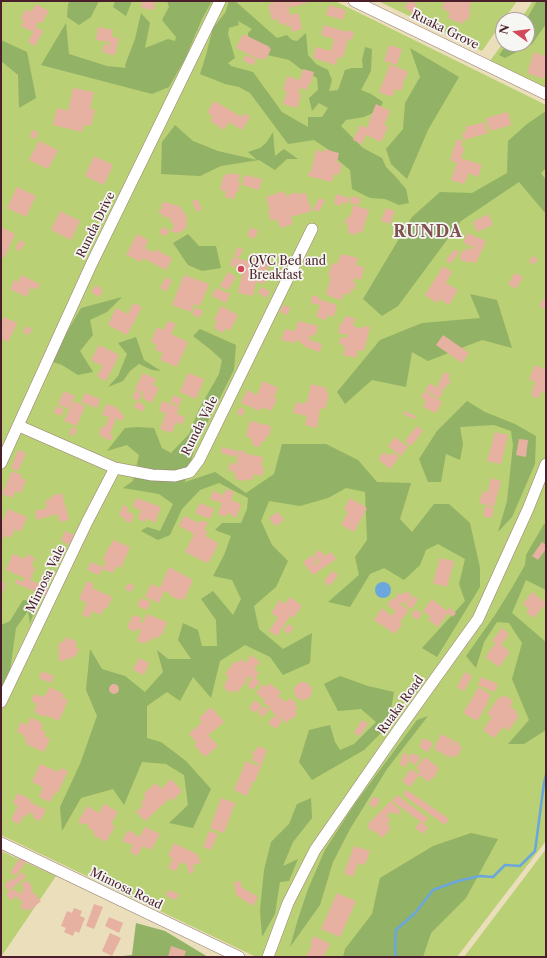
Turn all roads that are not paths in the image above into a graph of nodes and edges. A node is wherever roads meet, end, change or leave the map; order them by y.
1 (220, 1) edge
2 (354, 1) edge
3 (546, 94) edge
4 (312, 229) dead end
5 (19, 426) junction
6 (1, 463) edge
7 (546, 464) edge
8 (115, 468) junction
9 (1, 702) edge
10 (1, 843) edge
11 (239, 957) edge
12 (268, 957) edge

1 - 5 street, Runda Drive
2 - 3 street, Ruaka Grove
4 - 8 street, Runda Vale
5 - 6 street, Runda Drive
5 - 8 street, Runda Vale
7 - 12 street, Ruaka Road
8 - 9 street, Mimosa Vale
10 - 11 street, Mimosa Road

